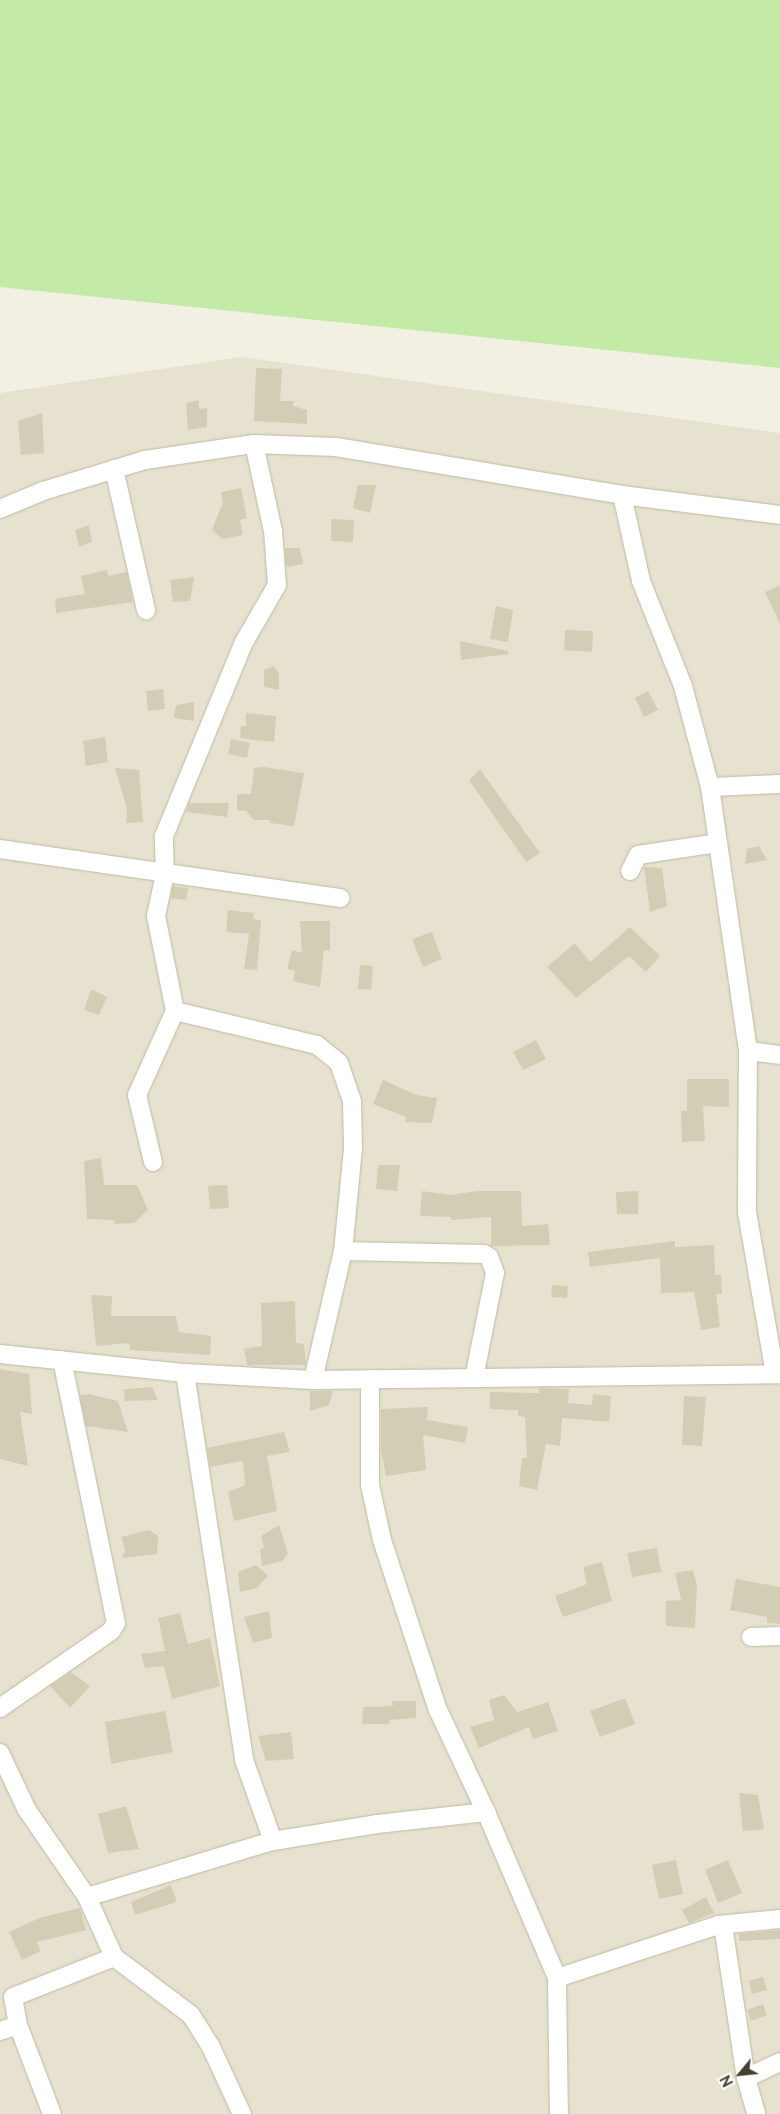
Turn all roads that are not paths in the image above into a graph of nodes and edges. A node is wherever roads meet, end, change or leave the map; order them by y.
1 (254, 444) junction
2 (114, 469) junction
3 (622, 495) junction
4 (0, 509) edge
5 (780, 515) edge
6 (146, 610) dead end
7 (780, 784) edge
8 (710, 787) junction
9 (717, 843) junction
10 (0, 849) edge
11 (630, 871) dead end
12 (165, 874) junction
13 (340, 898) dead end
14 (175, 1011) junction
15 (748, 1051) junction
16 (780, 1055) edge
17 (153, 1162) dead end
18 (344, 1251) junction
19 (0, 1354) edge
20 (62, 1360) junction
21 (184, 1373) junction
22 (778, 1374) edge
23 (474, 1378) junction
24 (370, 1379) junction
25 (314, 1380) junction
26 (780, 1636) edge
27 (751, 1637) dead end
28 (0, 1708) edge
29 (0, 1753) edge
30 (486, 1812) junction
31 (273, 1841) junction
32 (88, 1896) junction
33 (780, 1919) edge
34 (723, 1925) junction
35 (114, 1957) junction
36 (558, 1978) junction
37 (18, 2025) junction
38 (0, 2031) edge
39 (780, 2062) edge
40 (746, 2078) junction
41 (52, 2114) edge
42 (242, 2114) edge
43 (559, 2114) edge
44 (756, 2114) edge

1 - 2 street
1 - 3 street
1 - 12 street
2 - 4 street
2 - 6 street
3 - 5 street
3 - 8 street
7 - 8 street
8 - 9 street
9 - 11 street
9 - 15 street
10 - 12 street
12 - 13 street
12 - 14 street
14 - 17 street
14 - 18 street
15 - 16 street
15 - 22 street
18 - 23 street
18 - 25 street
19 - 20 street
20 - 21 street
20 - 28 street
21 - 25 street
21 - 31 street
22 - 23 street
23 - 24 street
24 - 25 street
24 - 30 street
26 - 27 street
29 - 32 street
30 - 31 street
30 - 36 street
31 - 32 street
32 - 35 street
33 - 34 street
34 - 36 street
34 - 40 street
35 - 37 street
35 - 42 street
36 - 43 street
37 - 38 street
37 - 41 street
39 - 40 street
40 - 44 street

